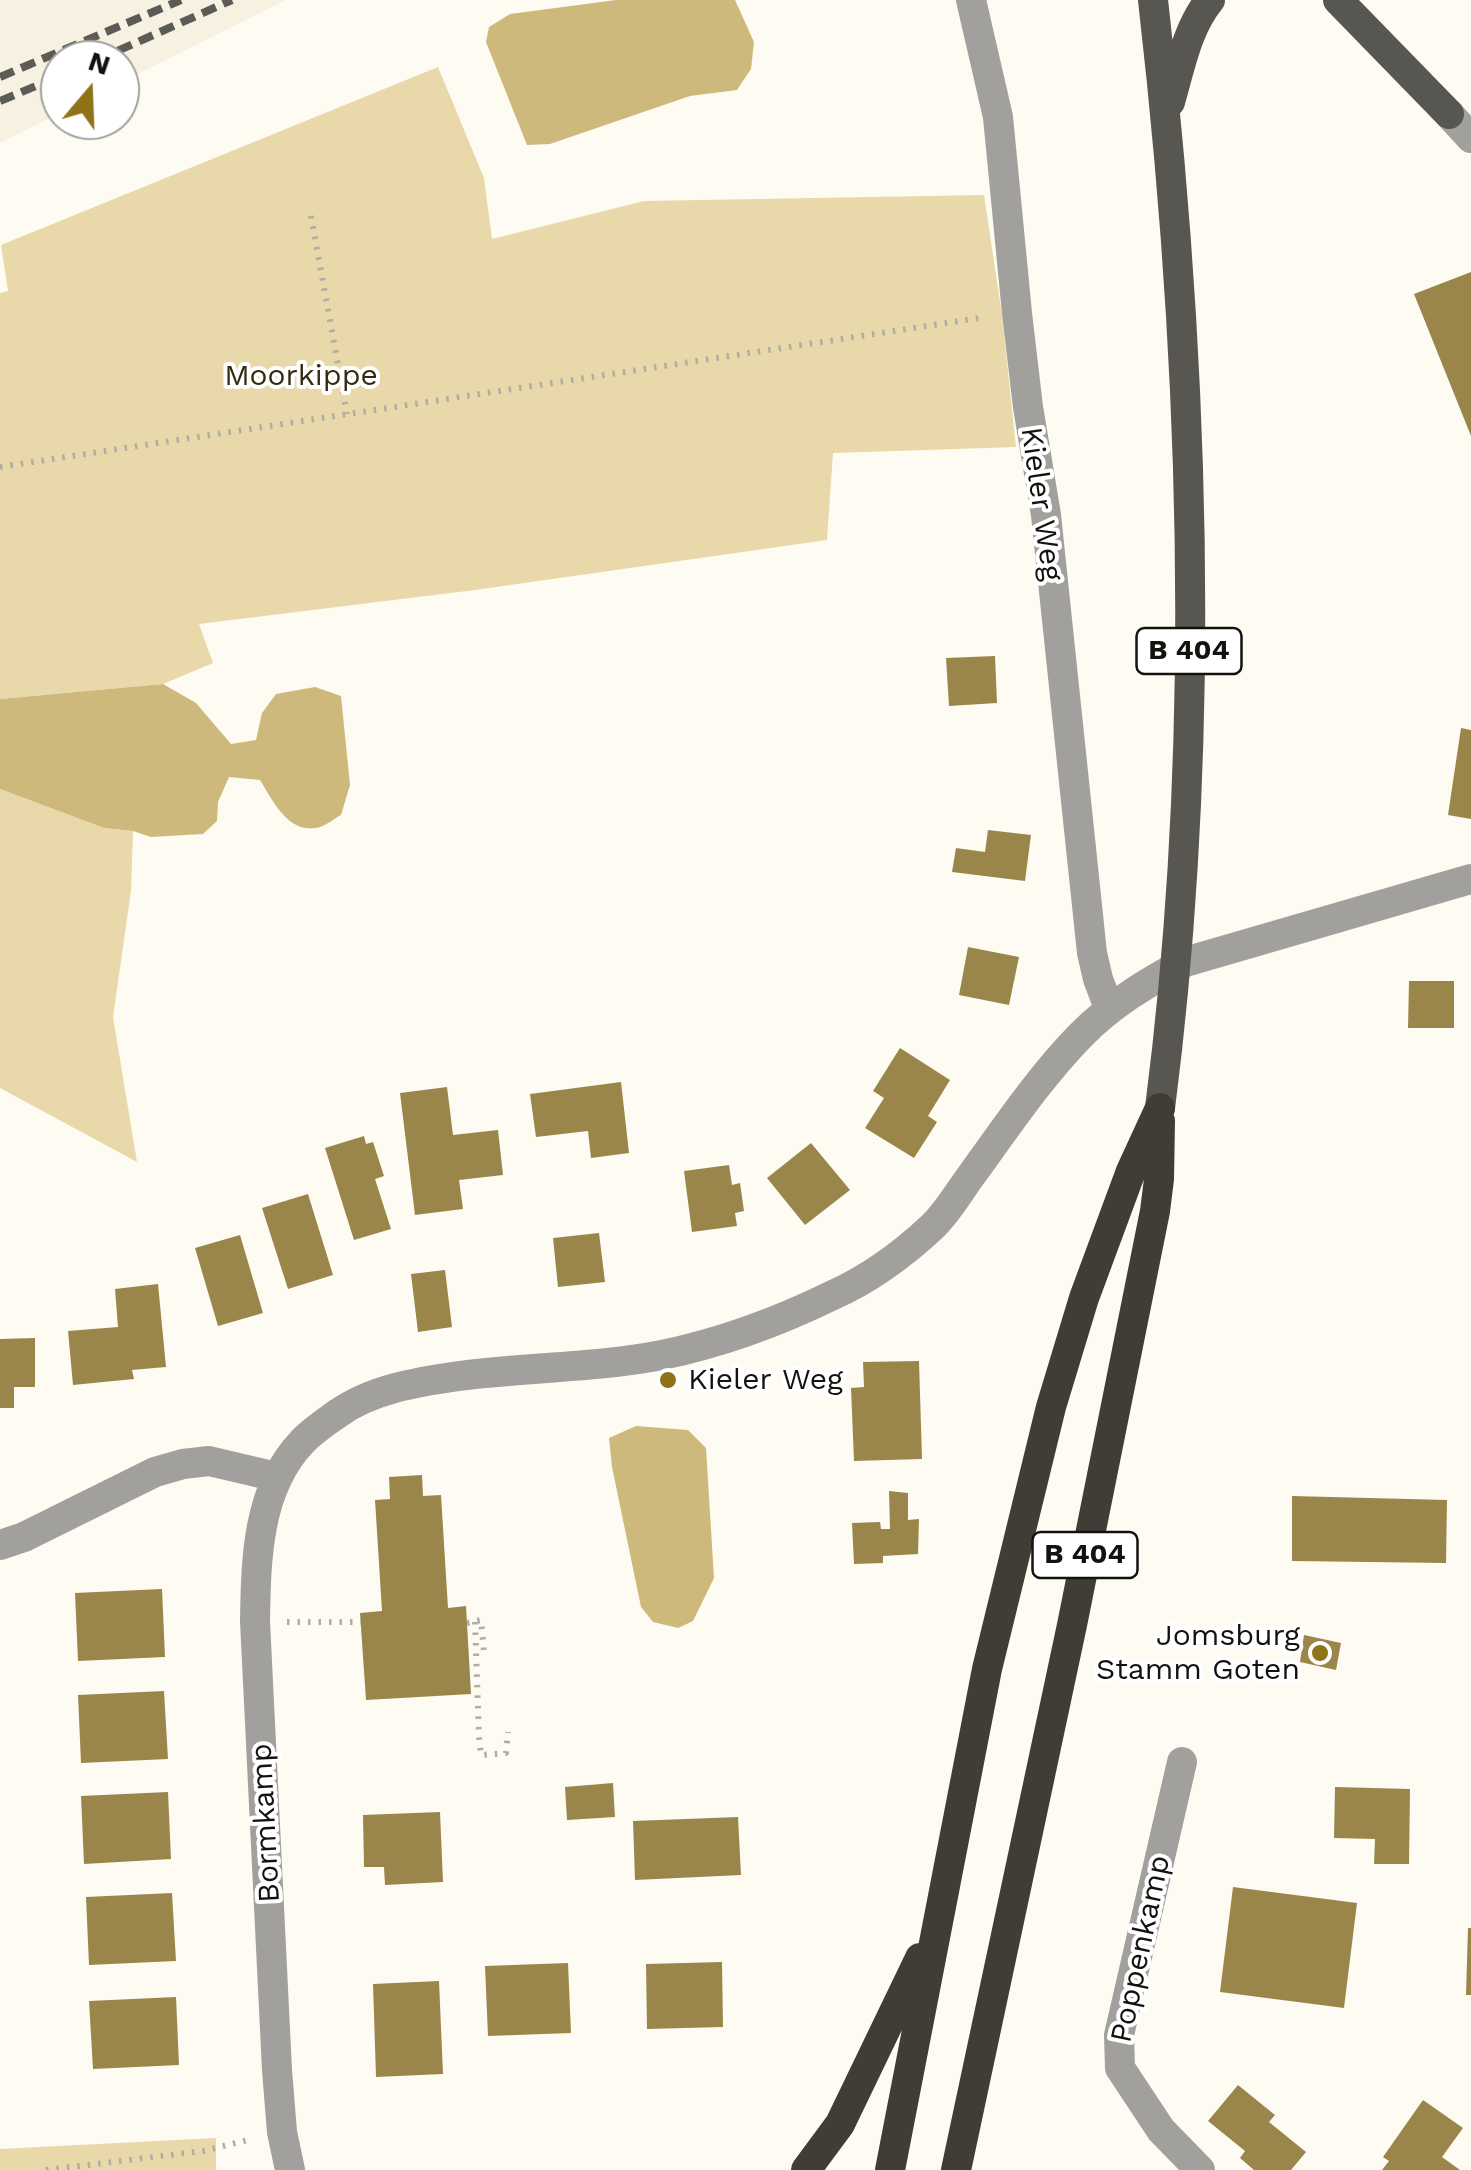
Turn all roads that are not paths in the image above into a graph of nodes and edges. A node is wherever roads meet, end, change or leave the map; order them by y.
1 (972, 0) edge
2 (1152, 0) edge
3 (1210, 0) edge
4 (1338, 0) edge
5 (1449, 114) joint
6 (1166, 115) junction
7 (1471, 138) edge
8 (1471, 879) edge
9 (1109, 1008) junction
10 (1160, 1108) junction
11 (278, 1477) junction
12 (0, 1545) edge
13 (1182, 1762) dead end
14 (940, 1914) junction
15 (290, 2170) edge
16 (806, 2170) edge
17 (890, 2170) edge
18 (956, 2170) edge
19 (1200, 2170) edge

1 - 9 street, Kieler Weg
2 - 6 main road, B 404
3 - 6 main road
4 - 5 main road
5 - 7 street
6 - 10 main road, B 404
8 - 9 street
9 - 11 street
10 - 14 highway, B 404
10 - 18 highway, B 404
11 - 12 street
11 - 15 street, Bormkamp
13 - 19 street, Poppenkamp
14 - 16 highway
14 - 17 highway, B 404

